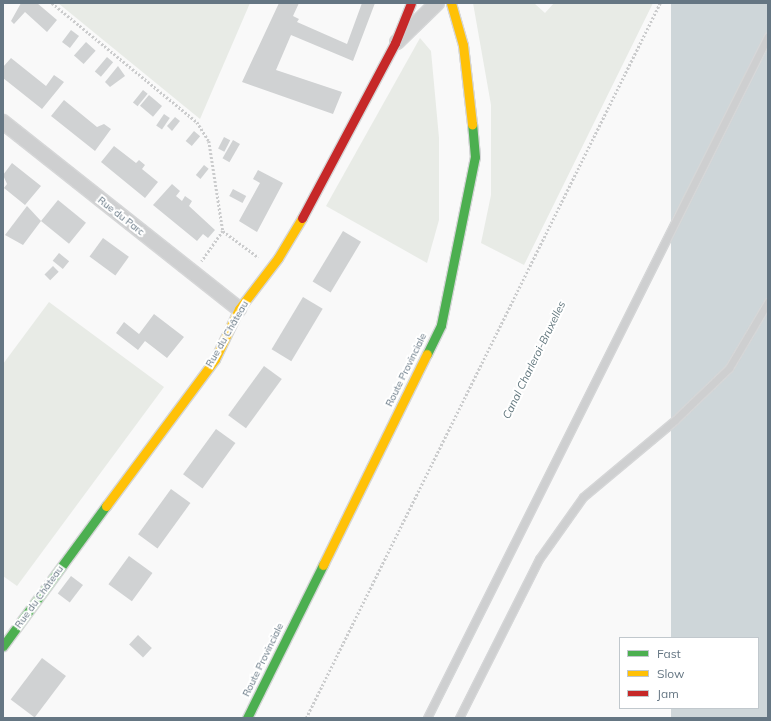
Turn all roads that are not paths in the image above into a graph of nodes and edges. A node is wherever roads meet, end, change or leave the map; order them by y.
1 (411, 3) edge
2 (438, 3) edge
3 (451, 3) edge
4 (768, 36) edge
5 (395, 43) junction
6 (3, 122) edge
7 (768, 302) edge
8 (239, 310) junction
9 (3, 646) edge
10 (247, 718) edge
11 (428, 718) edge
12 (459, 718) edge

1 - 5 street, Rue du Château
2 - 5 street, Rue du Château
3 - 10 street, Route Provinciale
4 - 11 lane
5 - 8 street, Rue du Château
6 - 8 street, Rue du Parc
7 - 12 lane
8 - 9 street, Rue du Château

